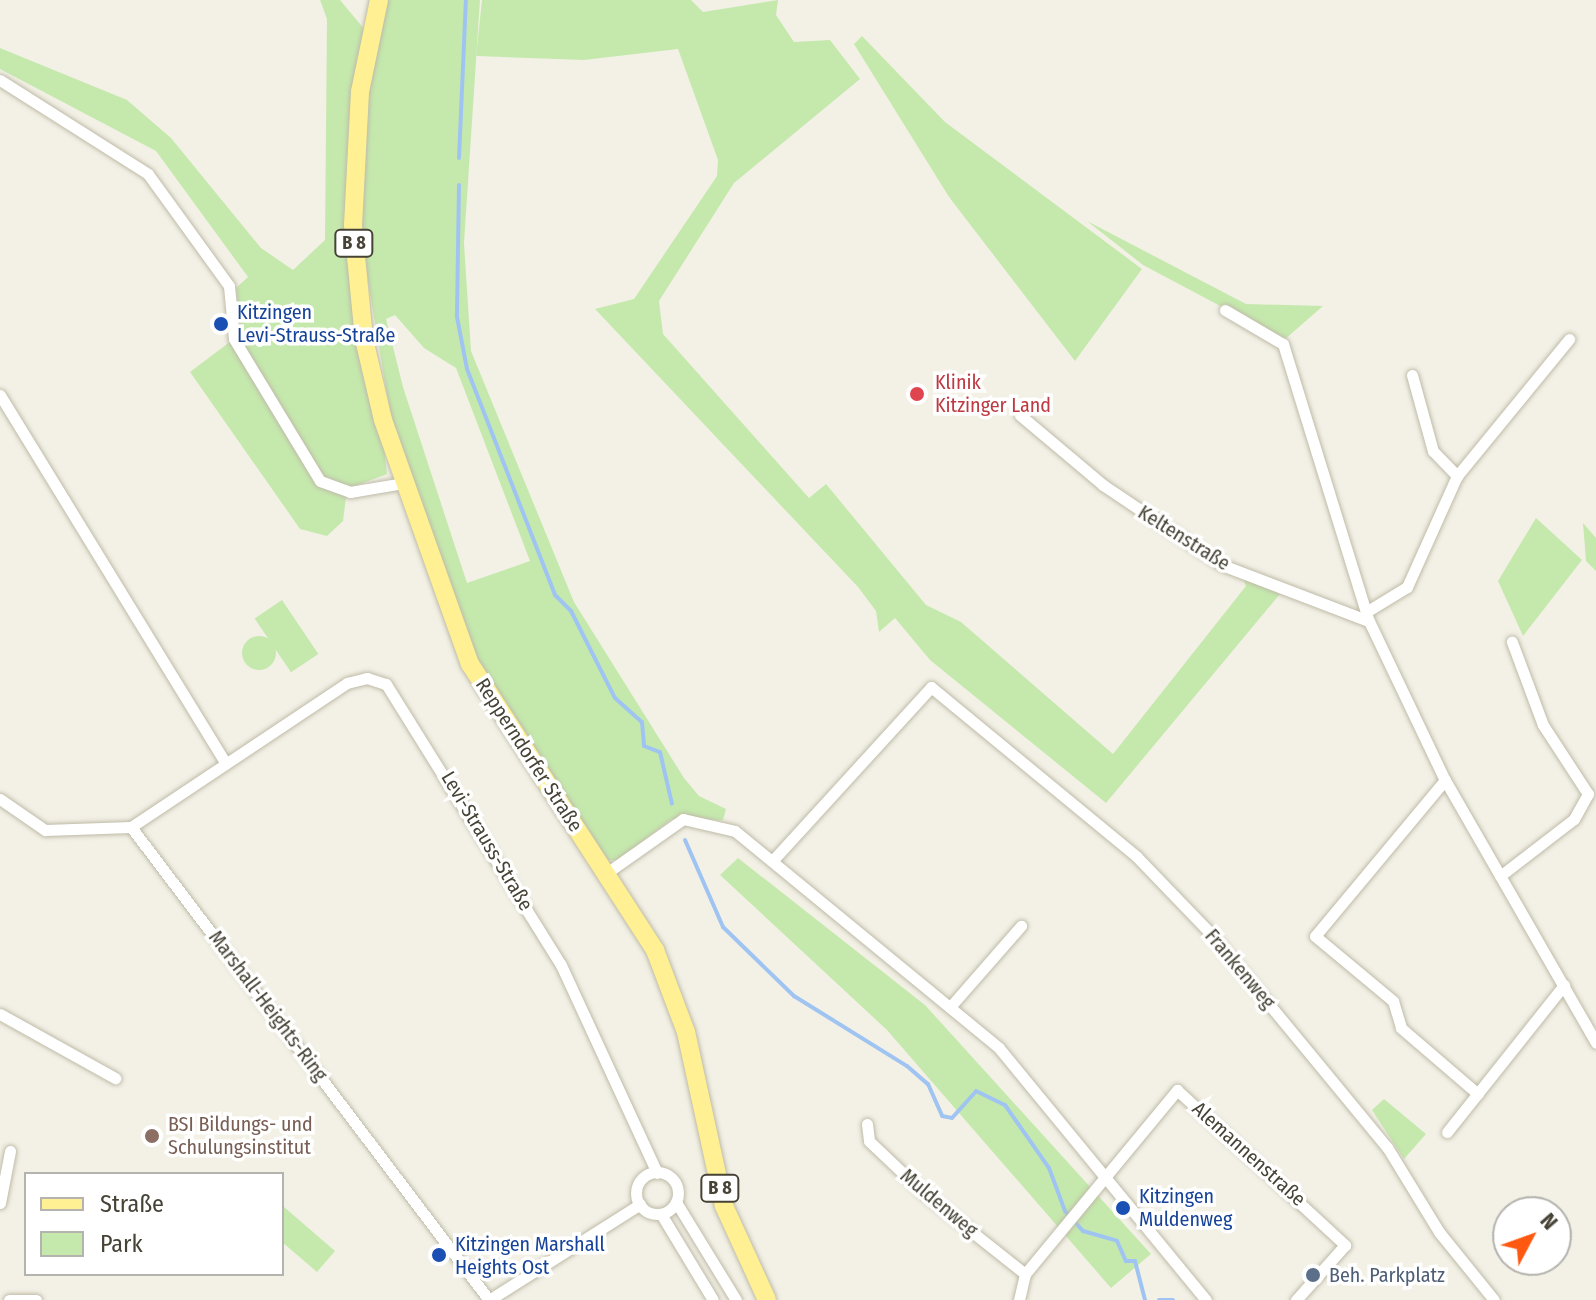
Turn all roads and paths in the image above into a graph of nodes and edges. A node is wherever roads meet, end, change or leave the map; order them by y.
1 (379, 0) edge
2 (0, 80) edge
3 (1225, 310) dead end
4 (1569, 339) dead end
5 (1412, 375) dead end
6 (0, 395) edge
7 (1020, 415) dead end
8 (1457, 476) junction
9 (404, 483) junction
10 (1368, 617) junction
11 (1512, 642) dead end
12 (225, 762) junction
13 (1445, 780) junction
14 (0, 799) edge
15 (131, 827) junction
16 (774, 859) junction
17 (608, 872) junction
18 (1500, 876) junction
19 (1021, 926) dead end
20 (1564, 985) junction
21 (950, 1007) junction
22 (0, 1014) edge
23 (1596, 1043) edge
24 (115, 1078) dead end
25 (1478, 1094) junction
26 (867, 1124) dead end
27 (1447, 1132) dead end
28 (10, 1151) dead end
29 (657, 1173) junction
30 (1110, 1177) junction
31 (676, 1202) junction
32 (0, 1203) edge
33 (640, 1204) junction
34 (661, 1214) junction
35 (1025, 1274) junction
36 (9, 1300) edge
37 (36, 1300) edge
38 (489, 1300) edge
39 (713, 1300) edge
40 (736, 1300) edge
41 (767, 1300) edge
42 (1019, 1300) edge
43 (1206, 1300) edge
44 (1296, 1300) edge
45 (1494, 1300) edge

1 - 9 main road, Repperndorfer Straße / B 8
2 - 9 street
3 - 10 street
4 - 8 street
5 - 8 street
6 - 12 street
7 - 10 street, Keltenstraße
8 - 10 street
9 - 17 main road, Repperndorfer Straße / B 8
10 - 13 street
11 - 18 street
12 - 15 street, Levi-Strauss-Straße
12 - 29 street, Levi-Strauss-Straße
13 - 18 street
13 - 25 street
14 - 15 street
15 - 38 street, Marshall-Heights-Ring
16 - 17 street
16 - 21 street
16 - 45 street, Frankenweg
17 - 41 main road, Repperndorfer Straße / B 8
18 - 20 street
19 - 21 street
20 - 23 street
20 - 25 street
21 - 30 street
22 - 24 street
25 - 27 street
26 - 35 street, Muldenweg
28 - 32 street
29 - 31 street, Levi-Strauss-Straße
29 - 33 street
30 - 35 street
30 - 43 street
30 - 44 street, Alemannenstraße
31 - 34 street
31 - 40 street, Levi-Strauss-Straße
33 - 34 street
33 - 38 street, Marshall-Heights-Ring
34 - 39 street
35 - 42 street
36 - 37 street

